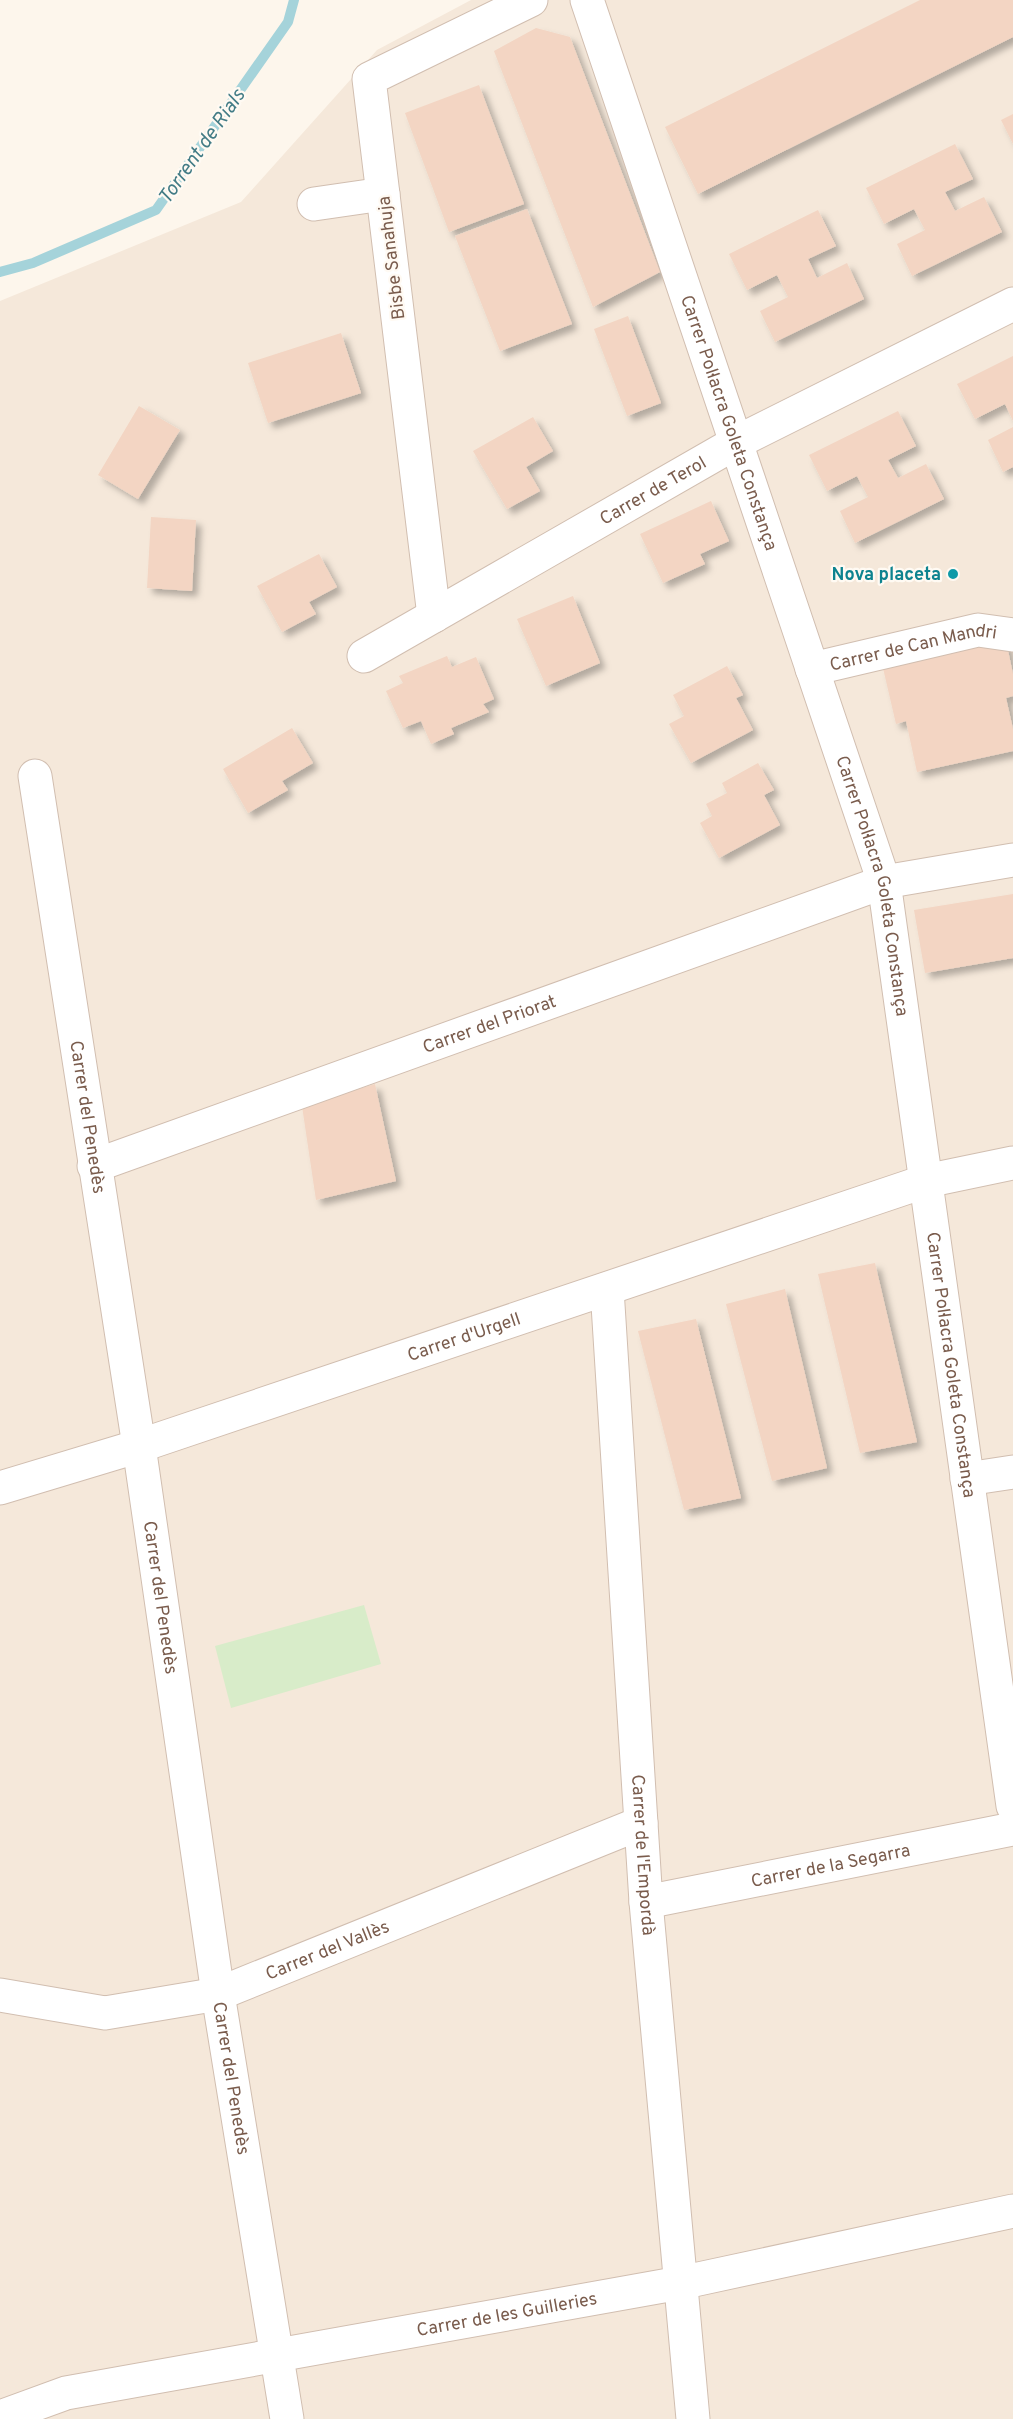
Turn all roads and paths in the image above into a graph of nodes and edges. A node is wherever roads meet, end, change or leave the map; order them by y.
1 (531, 0) edge
2 (587, 0) edge
3 (383, 194) junction
4 (314, 204) dead end
5 (1013, 304) edge
6 (737, 442) junction
7 (434, 616) junction
8 (1013, 635) edge
9 (364, 656) dead end
10 (812, 669) junction
11 (35, 776) dead end
12 (1013, 860) edge
13 (884, 882) junction
14 (1013, 1163) edge
15 (94, 1166) junction
16 (926, 1182) junction
17 (607, 1288) junction
18 (139, 1446) junction
19 (1013, 1472) edge
20 (967, 1479) junction
21 (0, 1488) edge
22 (1013, 1806) edge
23 (641, 1823) junction
24 (1013, 1829) edge
25 (646, 1902) junction
26 (218, 1994) junction
27 (0, 1995) edge
28 (1013, 2211) edge
29 (680, 2283) junction
30 (278, 2357) junction
31 (0, 2417) edge
32 (287, 2419) edge
33 (693, 2419) edge

1 - 3 street, Bisbe Sanahuja
2 - 6 street, Carrer Pol·lacra Goleta Constança
3 - 4 street
3 - 7 street, Bisbe Sanahuja
5 - 6 street, Carrer de Terol
6 - 7 street, Carrer de Terol
6 - 10 street, Carrer Pol·lacra Goleta Constança
7 - 9 street, Carrer de Terol
8 - 10 street, Carrer de Can Mandri
10 - 13 street, Carrer Pol·lacra Goleta Constança
11 - 15 street, Carrer del Penedès
12 - 13 street, Carrer del Priorat
13 - 15 street, Carrer del Priorat
13 - 16 street, Carrer Pol·lacra Goleta Constança
14 - 16 street, Carrer d'Urgell
15 - 18 street, Carrer del Penedès
16 - 17 street, Carrer d'Urgell
16 - 20 street, Carrer Pol·lacra Goleta Constança
17 - 18 street, Carrer d'Urgell
17 - 23 street, Carrer de l'Empordà
18 - 21 street, Carrer d'Urgell
18 - 26 street, Carrer del Penedès
19 - 20 street
20 - 22 street, Carrer Pol·lacra Goleta Constança
23 - 25 street, Carrer de l'Empordà
23 - 26 street, Carrer del Vallès
24 - 25 street, Carrer de la Segarra
25 - 29 street, Carrer de l'Empordà
26 - 27 street, Carrer del Vallès
26 - 30 street, Carrer del Penedès
28 - 29 street, Carrer de les Guilleries
29 - 30 street, Carrer de les Guilleries
29 - 33 street, Carrer de l'Empordà
30 - 31 street, Carrer de les Guilleries
30 - 32 street, Carrer del Penedès

